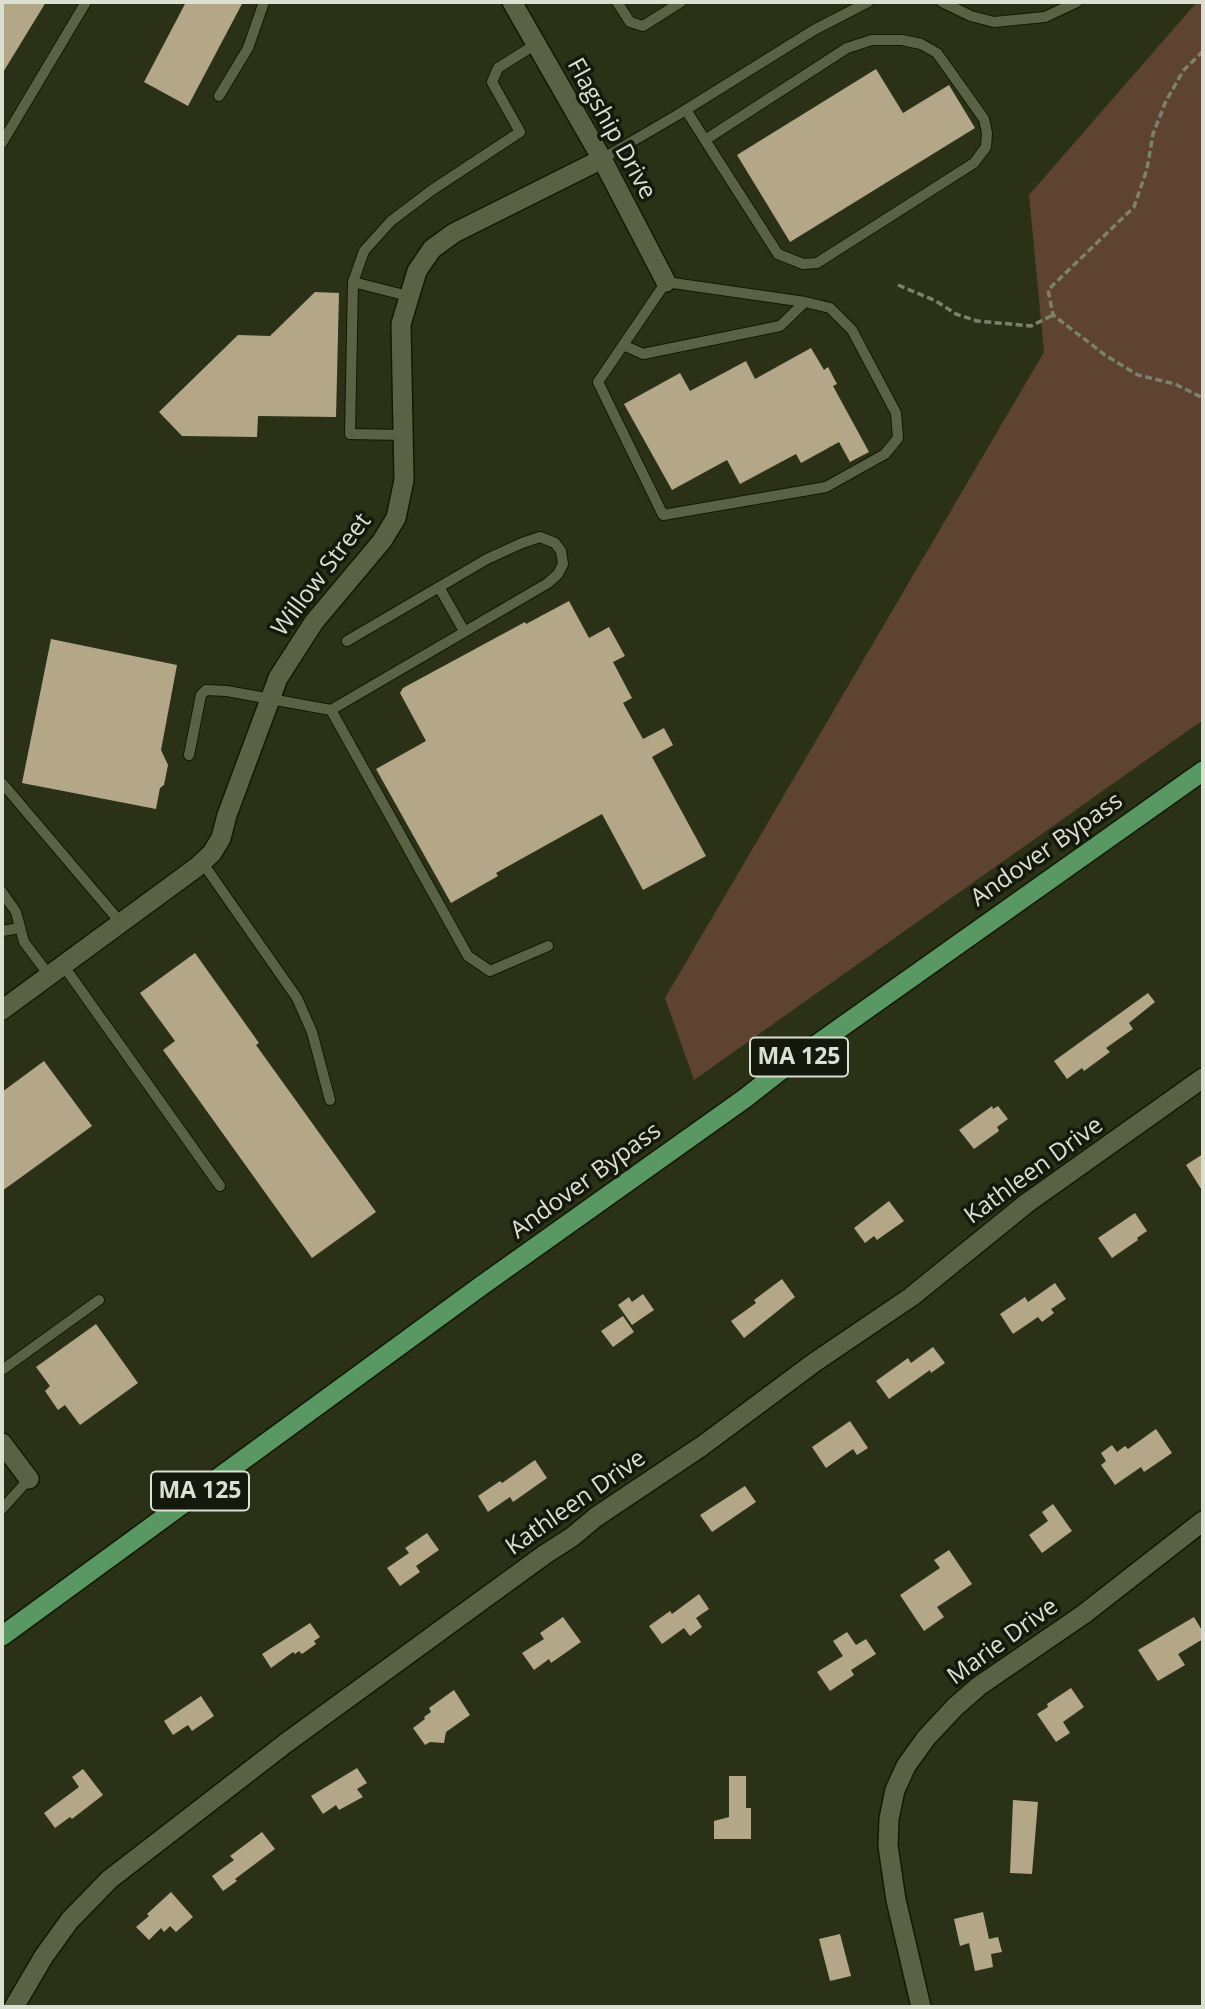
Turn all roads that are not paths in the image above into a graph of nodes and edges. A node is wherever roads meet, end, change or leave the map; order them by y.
1 (86, 2) edge
2 (264, 2) edge
3 (512, 2) edge
4 (617, 2) edge
5 (681, 2) edge
6 (868, 2) edge
7 (942, 2) edge
8 (1077, 2) edge
9 (536, 44) junction
10 (219, 96) dead end
11 (686, 110) junction
12 (705, 141) junction
13 (2, 143) edge
14 (602, 159) junction
15 (353, 282) junction
16 (666, 282) junction
17 (408, 296) junction
18 (805, 302) junction
19 (623, 345) junction
20 (403, 435) junction
21 (439, 587) junction
22 (464, 631) junction
23 (347, 641) dead end
24 (269, 699) junction
25 (331, 710) junction
26 (189, 755) dead end
27 (1203, 771) edge
28 (2, 783) edge
29 (202, 862) junction
30 (2, 892) edge
31 (121, 923) junction
32 (20, 928) junction
33 (2, 931) edge
34 (548, 946) dead end
35 (56, 970) junction
36 (2, 1010) edge
37 (1203, 1078) edge
38 (330, 1100) dead end
39 (220, 1186) dead end
40 (99, 1300) dead end
41 (2, 1370) edge
42 (2, 1443) edge
43 (29, 1479) joint
44 (2, 1509) edge
45 (1203, 1521) edge
46 (2, 1636) edge
47 (14, 2007) edge
48 (921, 2007) edge

1 - 13 lane
2 - 10 lane
3 - 9 street, Flagship Drive
4 - 5 lane
6 - 11 lane
7 - 8 lane
9 - 14 street, Flagship Drive
9 - 15 lane
11 - 12 lane
11 - 14 lane
12 - 12 lane
14 - 16 street, Flagship Drive
14 - 17 street, Willow Street
15 - 17 lane
15 - 20 lane
16 - 18 lane
16 - 19 lane
17 - 20 street, Willow Street
18 - 19 lane
18 - 19 lane
20 - 24 street, Willow Street
21 - 22 lane
21 - 22 lane
21 - 23 lane
22 - 25 lane
24 - 25 lane
24 - 26 lane
24 - 29 street, Willow Street
25 - 34 lane
27 - 46 main road, Andover Bypass / MA 125
28 - 31 lane
29 - 31 street, Willow Street
29 - 38 lane
30 - 32 lane
31 - 35 street, Willow Street
32 - 33 lane
32 - 35 lane
35 - 36 street, Willow Street
35 - 39 lane
37 - 47 street, Kathleen Drive
40 - 41 lane
42 - 43 street
43 - 44 lane
45 - 48 street, Marie Drive

